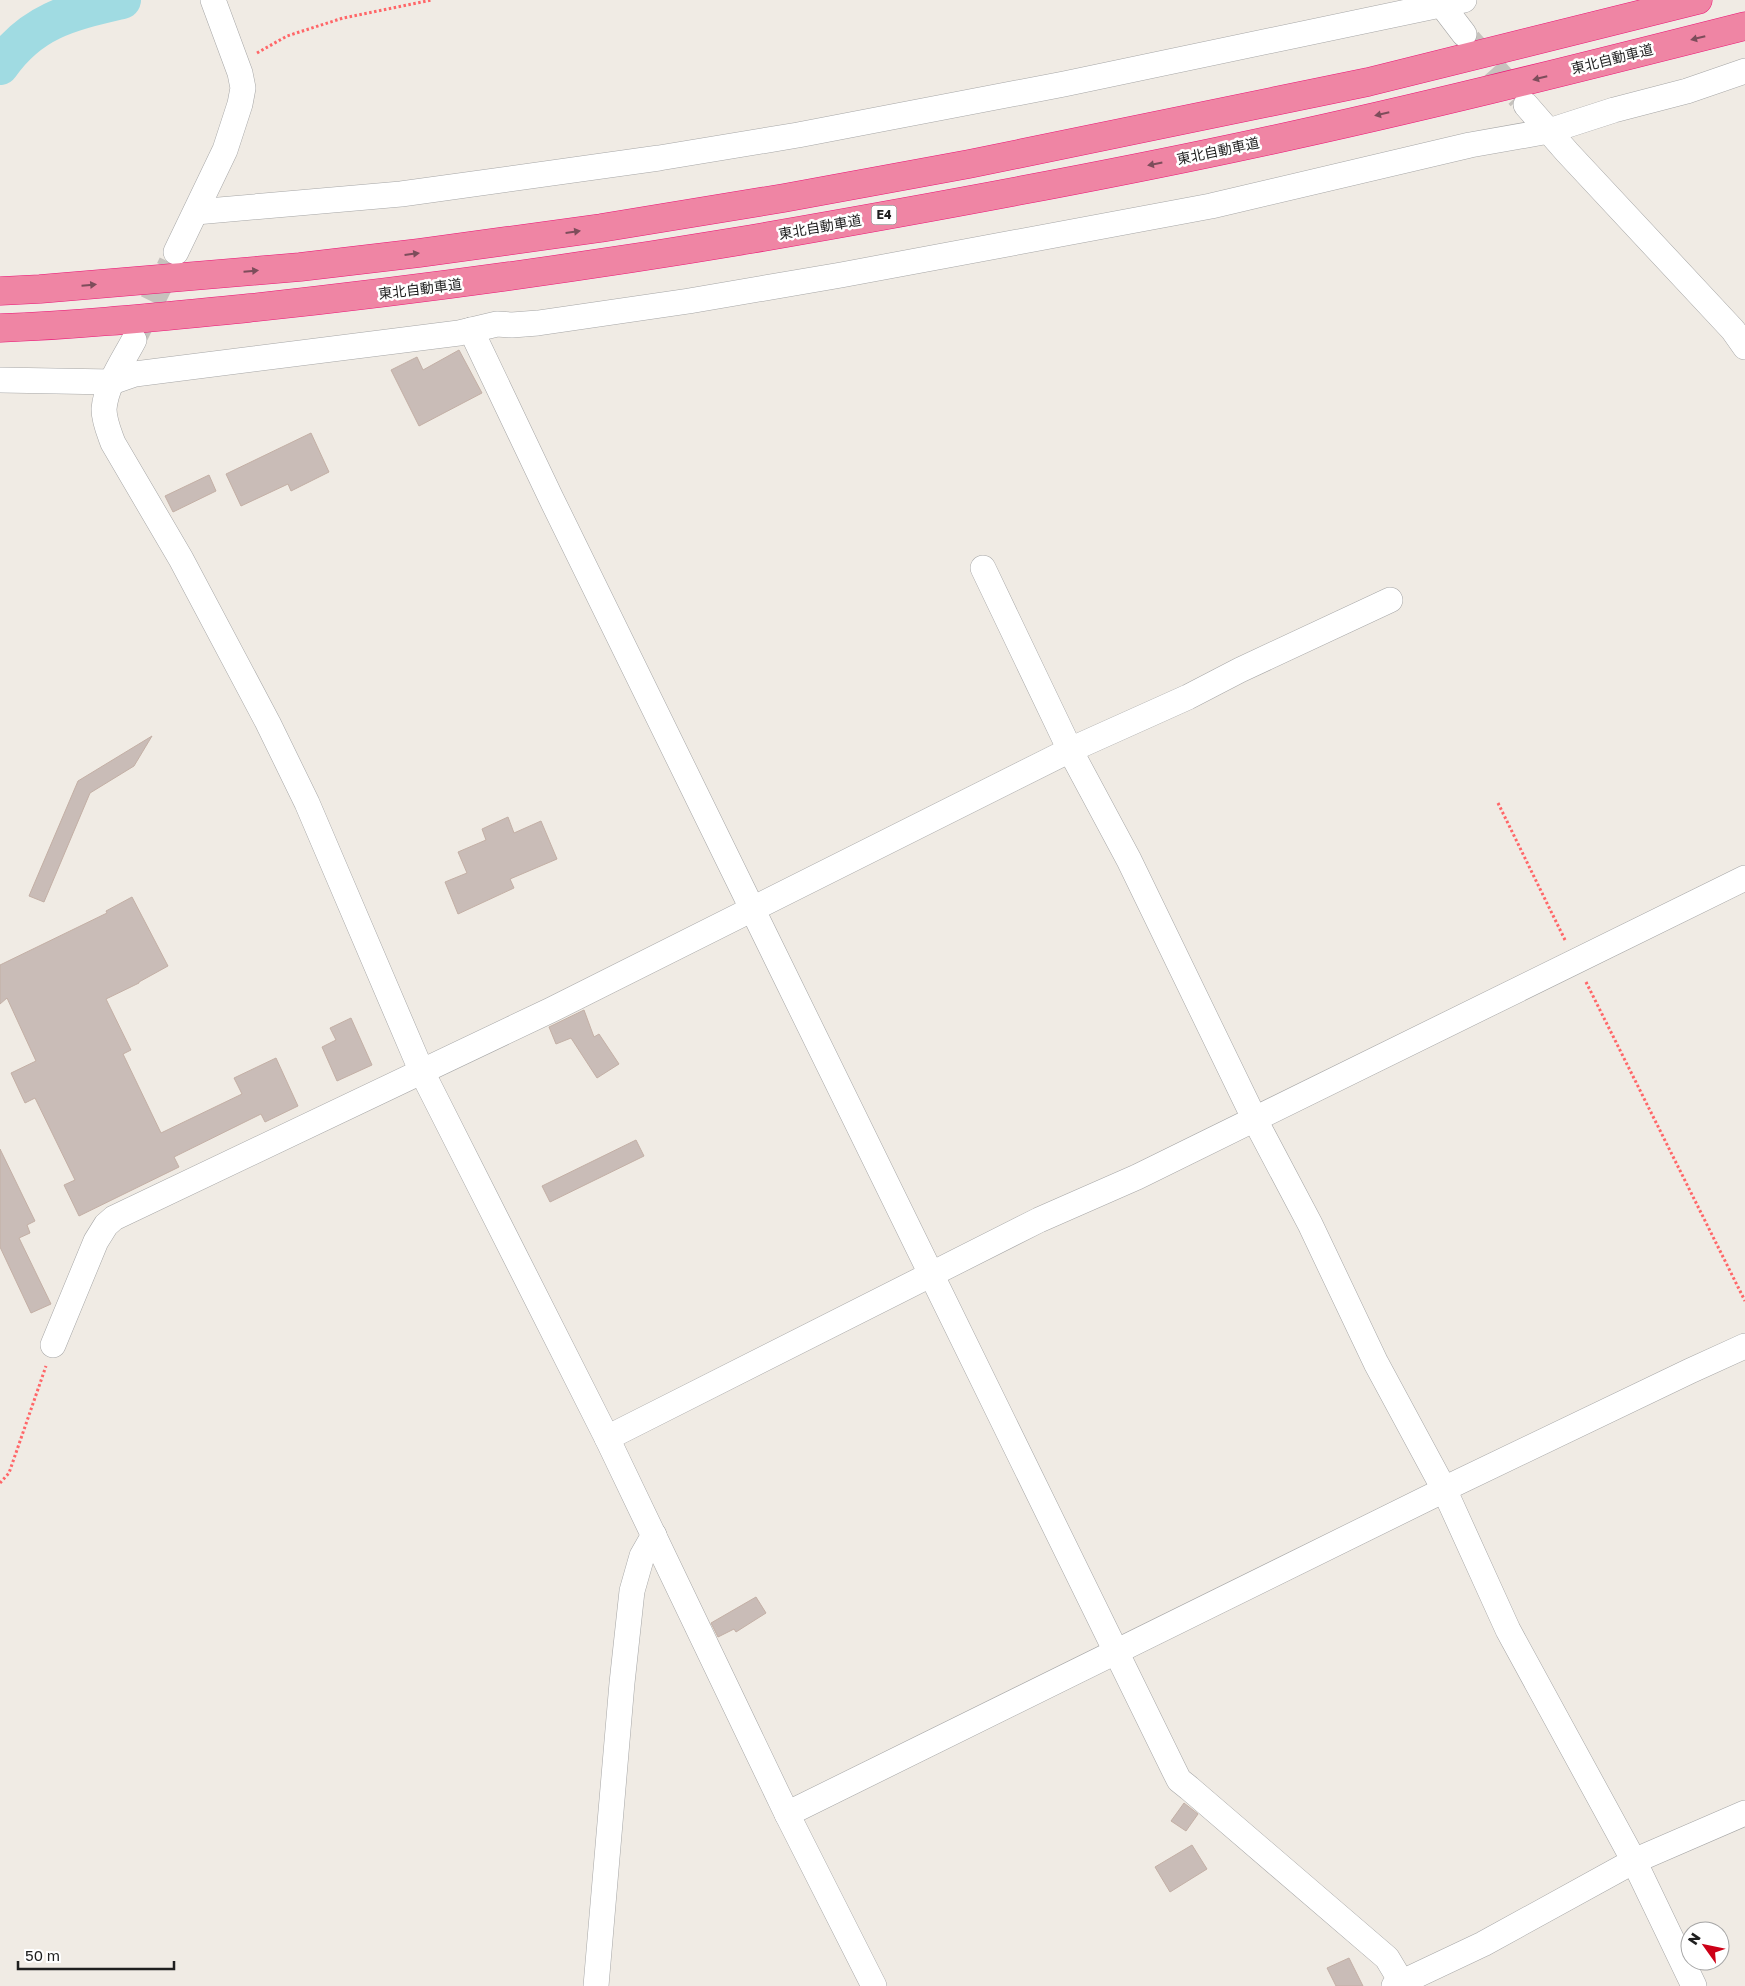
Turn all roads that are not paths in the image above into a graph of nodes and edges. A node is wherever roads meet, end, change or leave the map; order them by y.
1 (213, 0) edge
2 (1698, 0) edge
3 (1448, 1) edge
4 (1745, 26) edge
5 (1464, 34) tunnel mouth
6 (1745, 71) edge
7 (1526, 105) tunnel mouth
8 (1549, 131) junction
9 (196, 212) junction
10 (176, 252) tunnel mouth
11 (0, 291) edge
12 (5, 328) edge
13 (471, 330) junction
14 (134, 340) tunnel mouth
15 (1745, 347) edge
16 (0, 380) edge
17 (112, 382) junction
18 (983, 568) dead end
19 (1390, 600) dead end
20 (1070, 750) junction
21 (1745, 878) edge
22 (753, 908) junction
23 (421, 1070) junction
24 (1255, 1120) junction
25 (931, 1274) junction
26 (53, 1345) road end
27 (1745, 1346) edge
28 (607, 1438) junction
29 (1444, 1489) junction
30 (654, 1535) junction
31 (1115, 1651) junction
32 (1745, 1813) edge
33 (787, 1814) junction
34 (1634, 1861) junction
35 (1398, 1984) edge
36 (596, 1986) edge
37 (874, 1986) edge
38 (1694, 1986) edge

1 - 9 street
11 -> 2 highway
3 - 5 street
3 - 9 street
4 -> 12 highway, 東北自動車道 / E4
6 - 8 street
7 - 8 street
8 - 13 street
8 - 15 street
9 - 10 street
13 - 17 street
13 - 22 street
14 - 17 street
16 - 17 street
17 - 23 street
18 - 20 street
19 - 20 street
20 - 22 street
20 - 24 street
21 - 24 street
22 - 23 street
22 - 25 street
23 - 26 street
23 - 28 street
24 - 25 street
24 - 29 street
25 - 28 street
25 - 31 street
27 - 29 street
28 - 30 street
29 - 31 street
29 - 34 street
30 - 33 street
30 - 36 street
31 - 33 street
31 - 35 street
32 - 34 street
33 - 37 street
34 - 35 street
34 - 38 street

